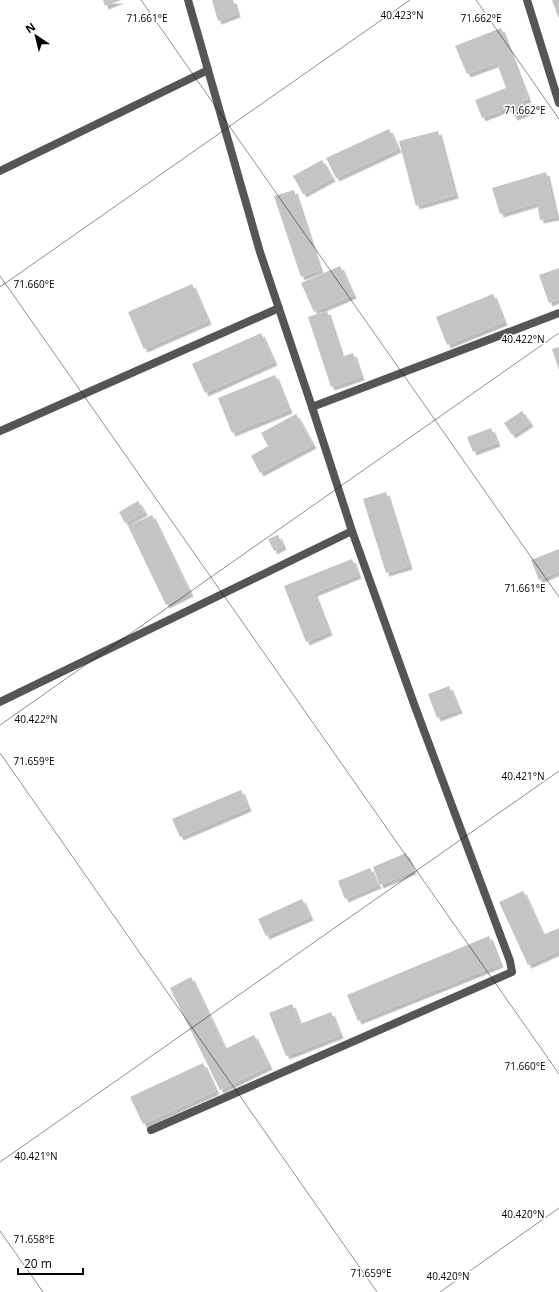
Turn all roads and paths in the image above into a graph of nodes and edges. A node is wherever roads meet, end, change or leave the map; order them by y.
1 (188, 0) edge
2 (528, 0) edge
3 (208, 70) junction
4 (559, 103) edge
5 (0, 171) edge
6 (279, 308) junction
7 (559, 313) edge
8 (312, 406) junction
9 (0, 431) edge
10 (352, 531) junction
11 (0, 702) edge
12 (151, 1130) dead end

1 - 3 street
2 - 4 street
3 - 5 street
3 - 6 street
6 - 8 street
6 - 9 street
7 - 8 street
8 - 10 street
10 - 11 street
10 - 12 street

